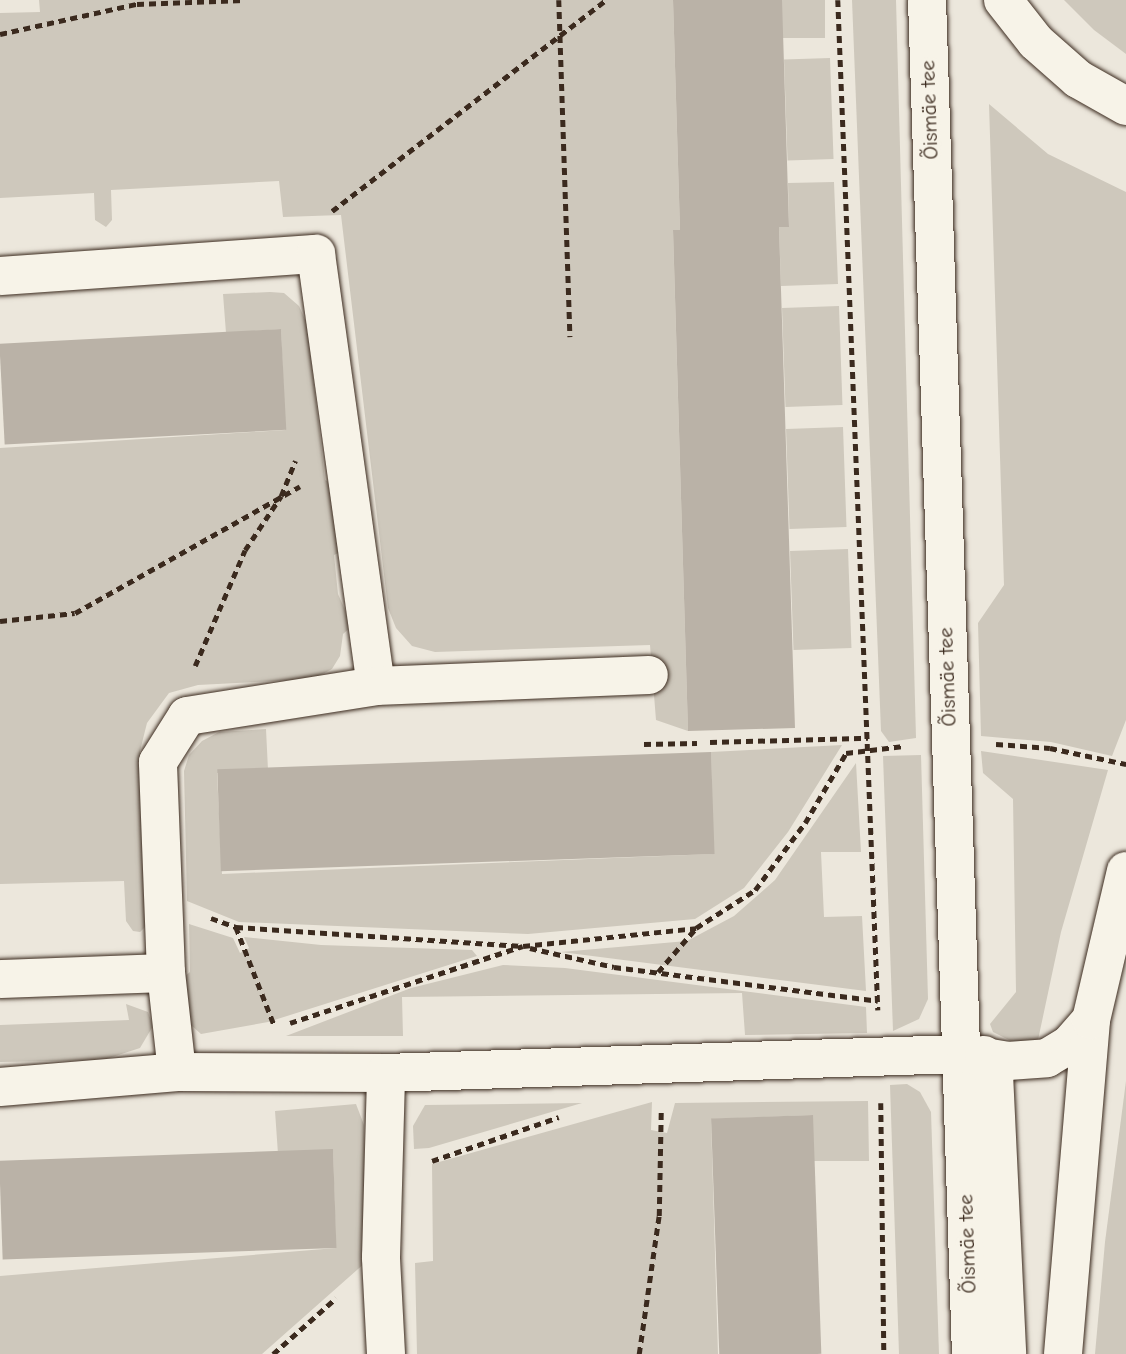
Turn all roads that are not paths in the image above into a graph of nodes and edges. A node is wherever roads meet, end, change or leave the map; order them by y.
1 (927, 0) edge
2 (1003, 0) edge
3 (1126, 106) edge
4 (0, 276) edge
5 (649, 675) dead end
6 (376, 685) junction
7 (1126, 871) edge
8 (166, 974) junction
9 (0, 979) edge
10 (1091, 1020) junction
11 (971, 1054) junction
12 (177, 1072) junction
13 (386, 1073) junction
14 (0, 1087) edge
15 (386, 1354) edge
16 (971, 1354) edge
17 (1007, 1354) edge
18 (1063, 1354) edge

1 - 11 street, Õismäe tee
2 - 3 street
4 - 6 street
5 - 6 street
6 - 8 street
7 - 10 street
8 - 9 street
8 - 12 street
10 - 11 street
10 - 18 street
11 - 13 street
11 - 16 street, Õismäe tee
11 - 17 street
12 - 13 street
12 - 14 street
13 - 15 street

